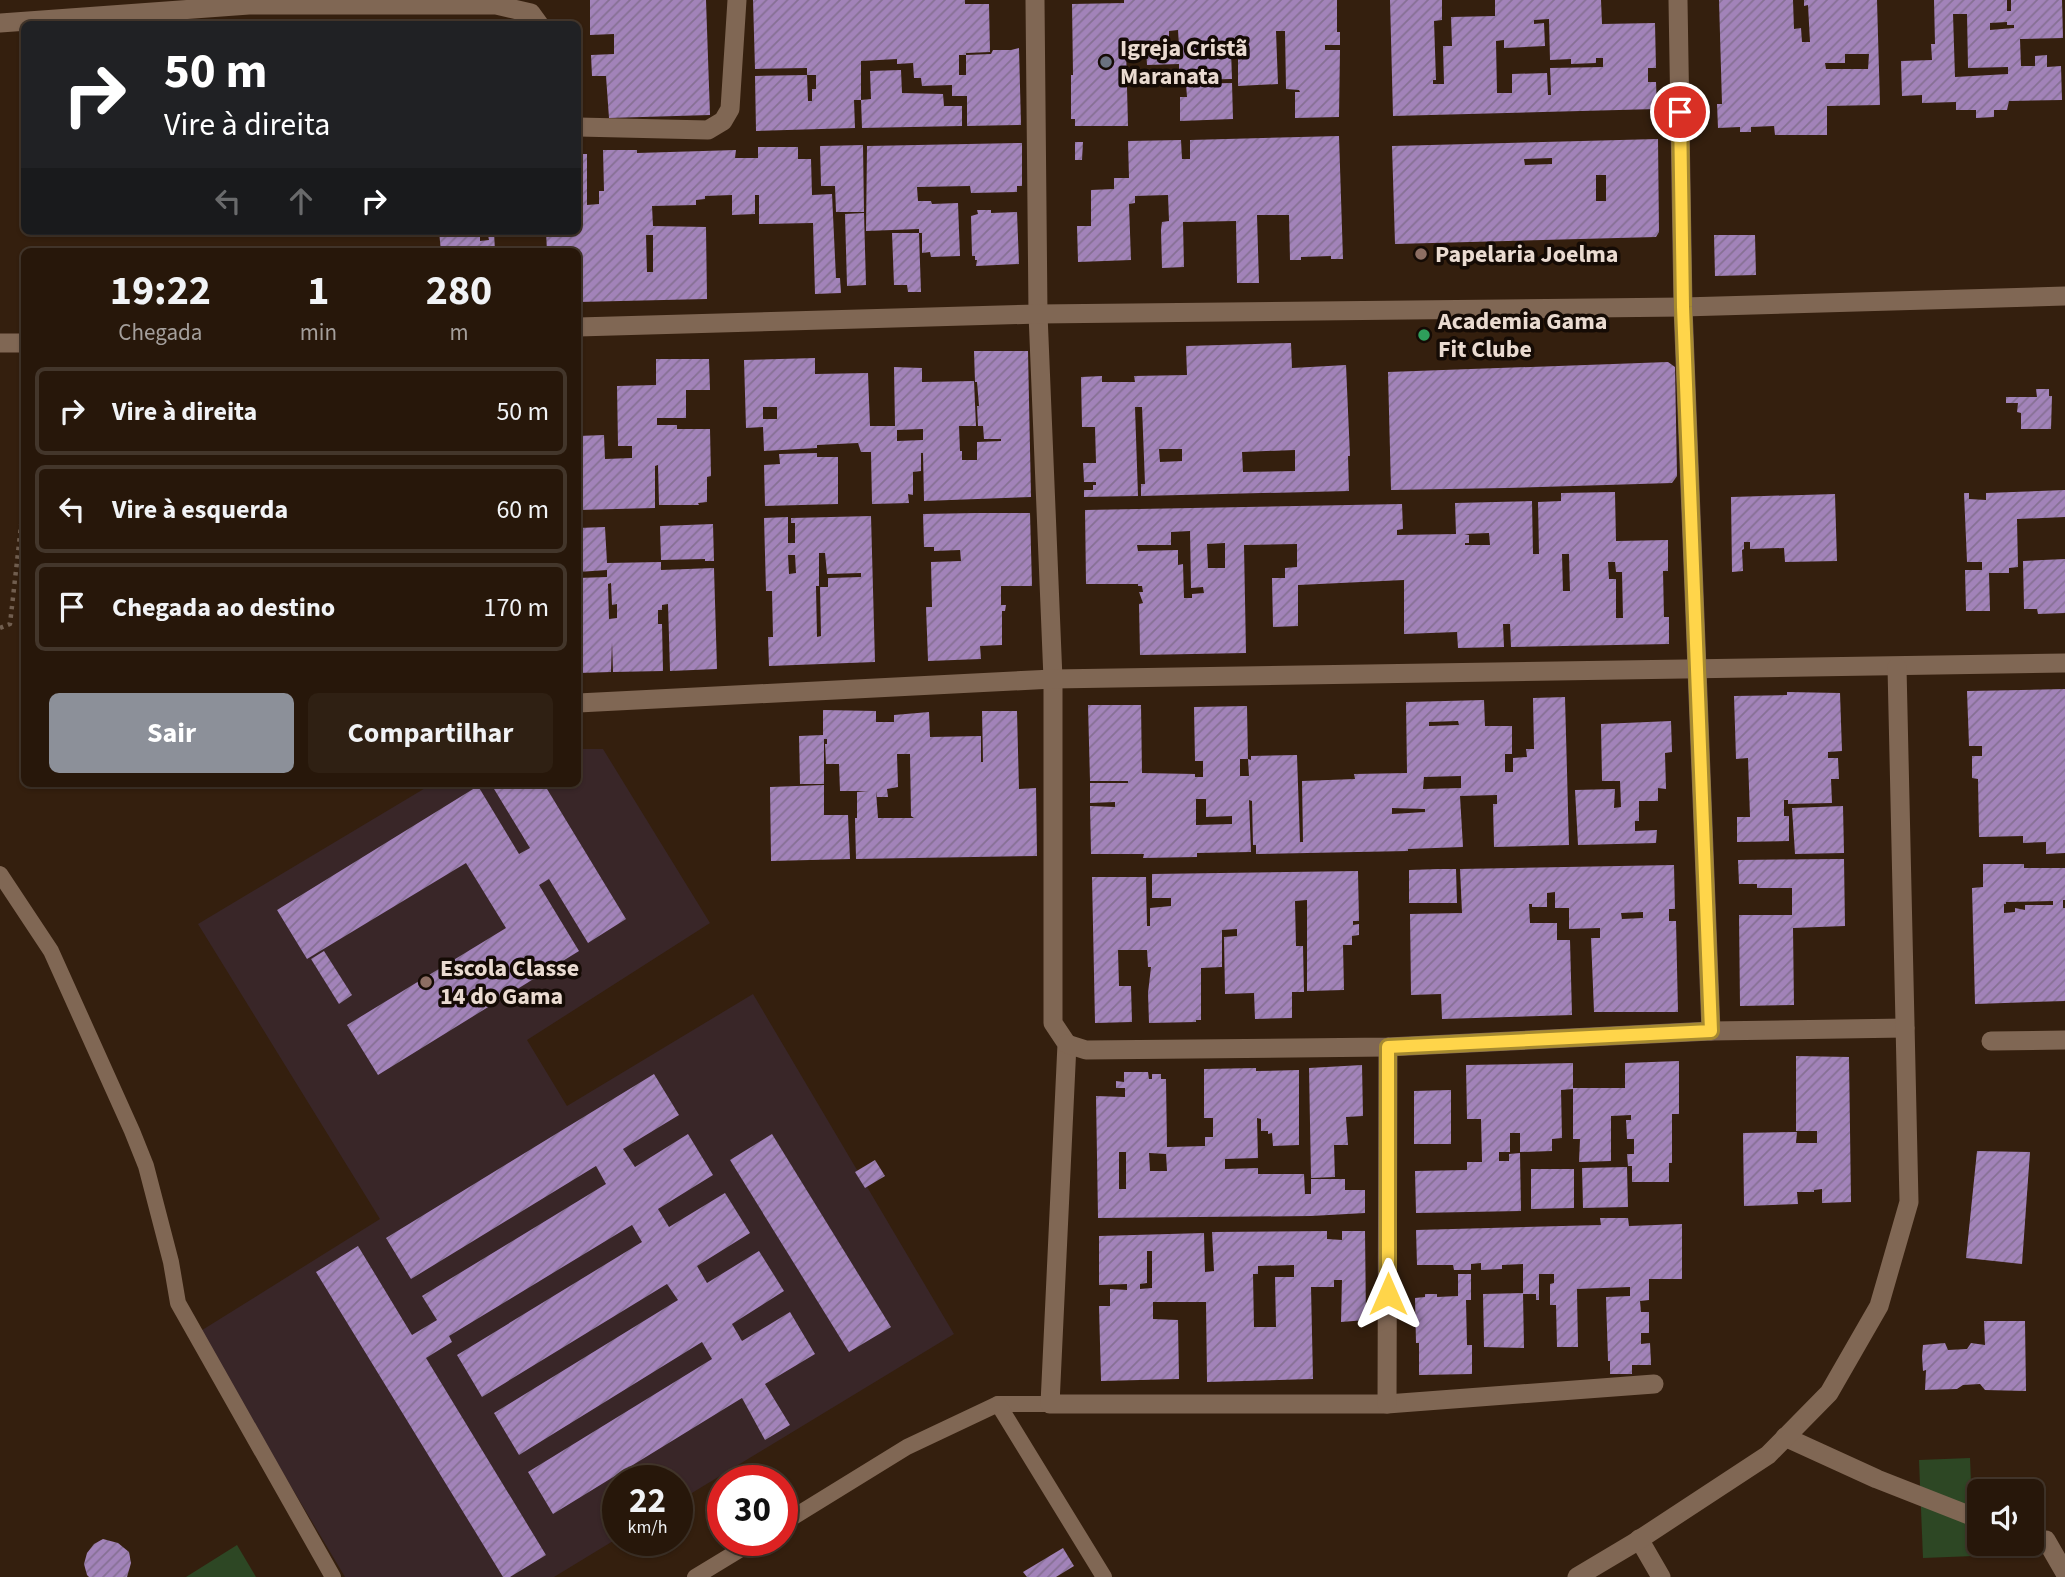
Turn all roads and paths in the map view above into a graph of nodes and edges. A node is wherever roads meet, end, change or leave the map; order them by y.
1 (737, 0) edge
2 (1035, 0) edge
3 (1678, 0) edge
4 (249, 3) edge
5 (21, 21) edge
6 (25, 21) edge
7 (538, 21) edge
8 (0, 23) edge
9 (581, 127) edge
10 (2065, 296) edge
11 (1683, 307) junction
12 (1038, 314) junction
13 (581, 327) edge
14 (0, 343) edge
15 (21, 343) edge
16 (21, 526) edge
17 (0, 628) edge
18 (2065, 663) edge
19 (1897, 667) junction
20 (1698, 668) junction
21 (1053, 679) junction
22 (581, 703) edge
23 (0, 874) edge
24 (1905, 1028) junction
25 (1711, 1031) junction
26 (2065, 1040) edge
27 (1991, 1041) dead end
28 (1067, 1044) junction
29 (1388, 1047) junction
30 (1654, 1384) dead end
31 (998, 1404) junction
32 (1050, 1404) junction
33 (1387, 1404) junction
34 (1785, 1437) junction
35 (798, 1514) edge
36 (1967, 1514) edge
37 (1639, 1539) junction
38 (2048, 1539) edge
39 (730, 1556) edge
40 (2065, 1573) edge
41 (332, 1577) edge
42 (695, 1577) edge
43 (1104, 1577) edge
44 (1577, 1577) edge
45 (1661, 1577) edge

1 - 9 street
2 - 12 street
3 - 11 street
4 - 6 street
4 - 7 street
5 - 8 street
10 - 11 street
11 - 12 street
11 - 20 street
12 - 13 street
12 - 21 street
14 - 15 street
16 - 17 path
18 - 19 street
19 - 20 street
19 - 24 street
20 - 21 street
20 - 25 street
21 - 22 street
21 - 28 street
23 - 41 lane
24 - 25 street
24 - 34 street
25 - 29 street
26 - 27 street
28 - 29 street
28 - 32 street
29 - 33 street
30 - 33 street
31 - 32 lane
31 - 35 lane
31 - 43 lane
32 - 33 street
34 - 36 street
34 - 37 street
37 - 44 street
37 - 45 street
38 - 40 street
39 - 42 lane

